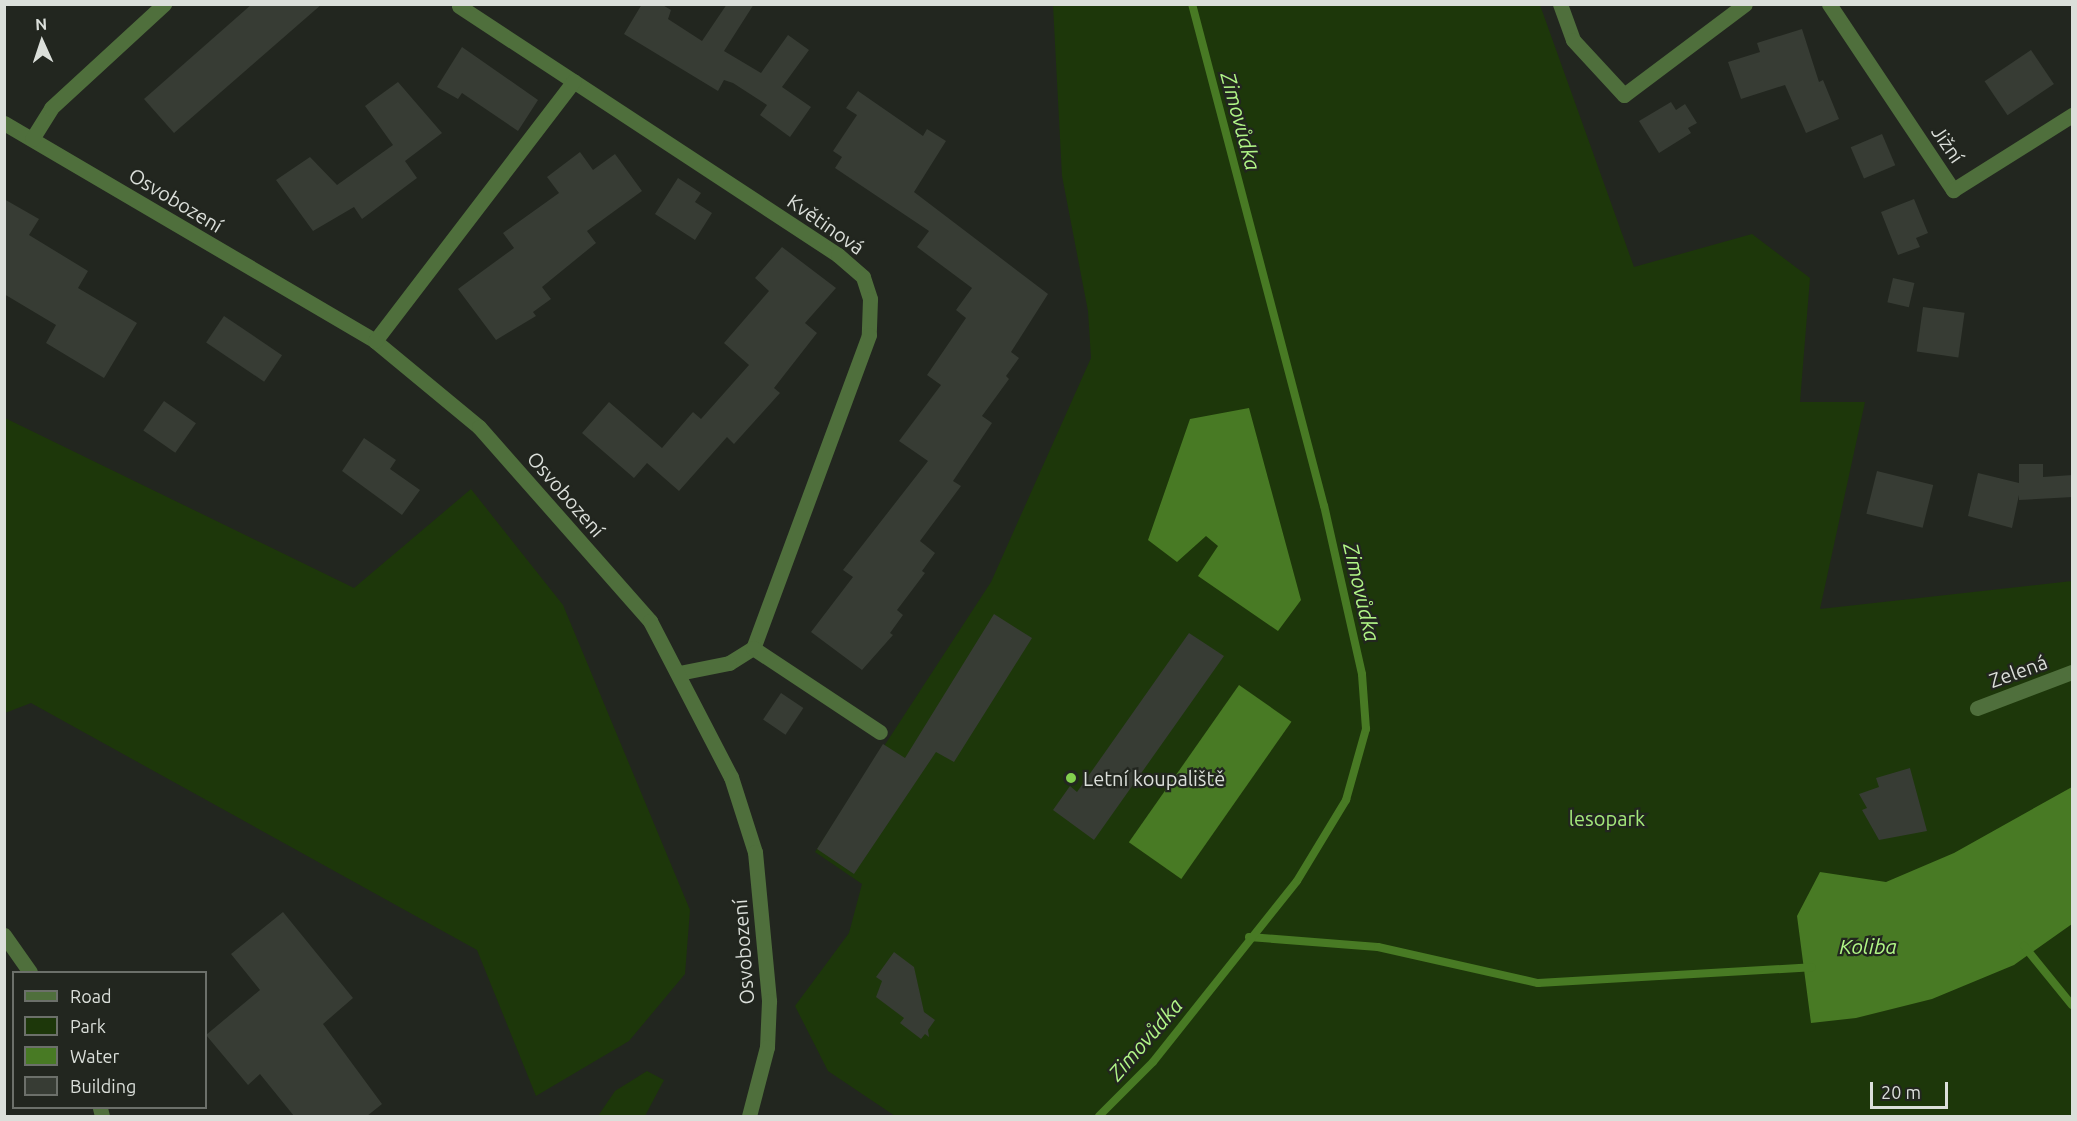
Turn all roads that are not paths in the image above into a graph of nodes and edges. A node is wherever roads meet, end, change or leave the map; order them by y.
1 (164, 4) edge
2 (1560, 4) edge
3 (1745, 4) edge
4 (1829, 4) edge
5 (459, 6) dead end
6 (574, 81) junction
7 (2073, 115) edge
8 (4, 123) edge
9 (32, 139) junction
10 (375, 341) junction
11 (753, 648) junction
12 (2073, 672) edge
13 (679, 673) junction
14 (1977, 708) dead end
15 (880, 732) dead end
16 (7, 944) edge
17 (29, 971) edge
18 (749, 1116) edge

1 - 9 street
2 - 3 street
4 - 7 street, Jižní
5 - 6 street, Květinová
6 - 10 street
6 - 11 street, Květinová
8 - 9 street, Osvobození
9 - 10 street, Osvobození
10 - 13 street, Osvobození
11 - 13 street
11 - 15 street
12 - 14 street, Zelená
13 - 18 street, Osvobození
16 - 17 street

